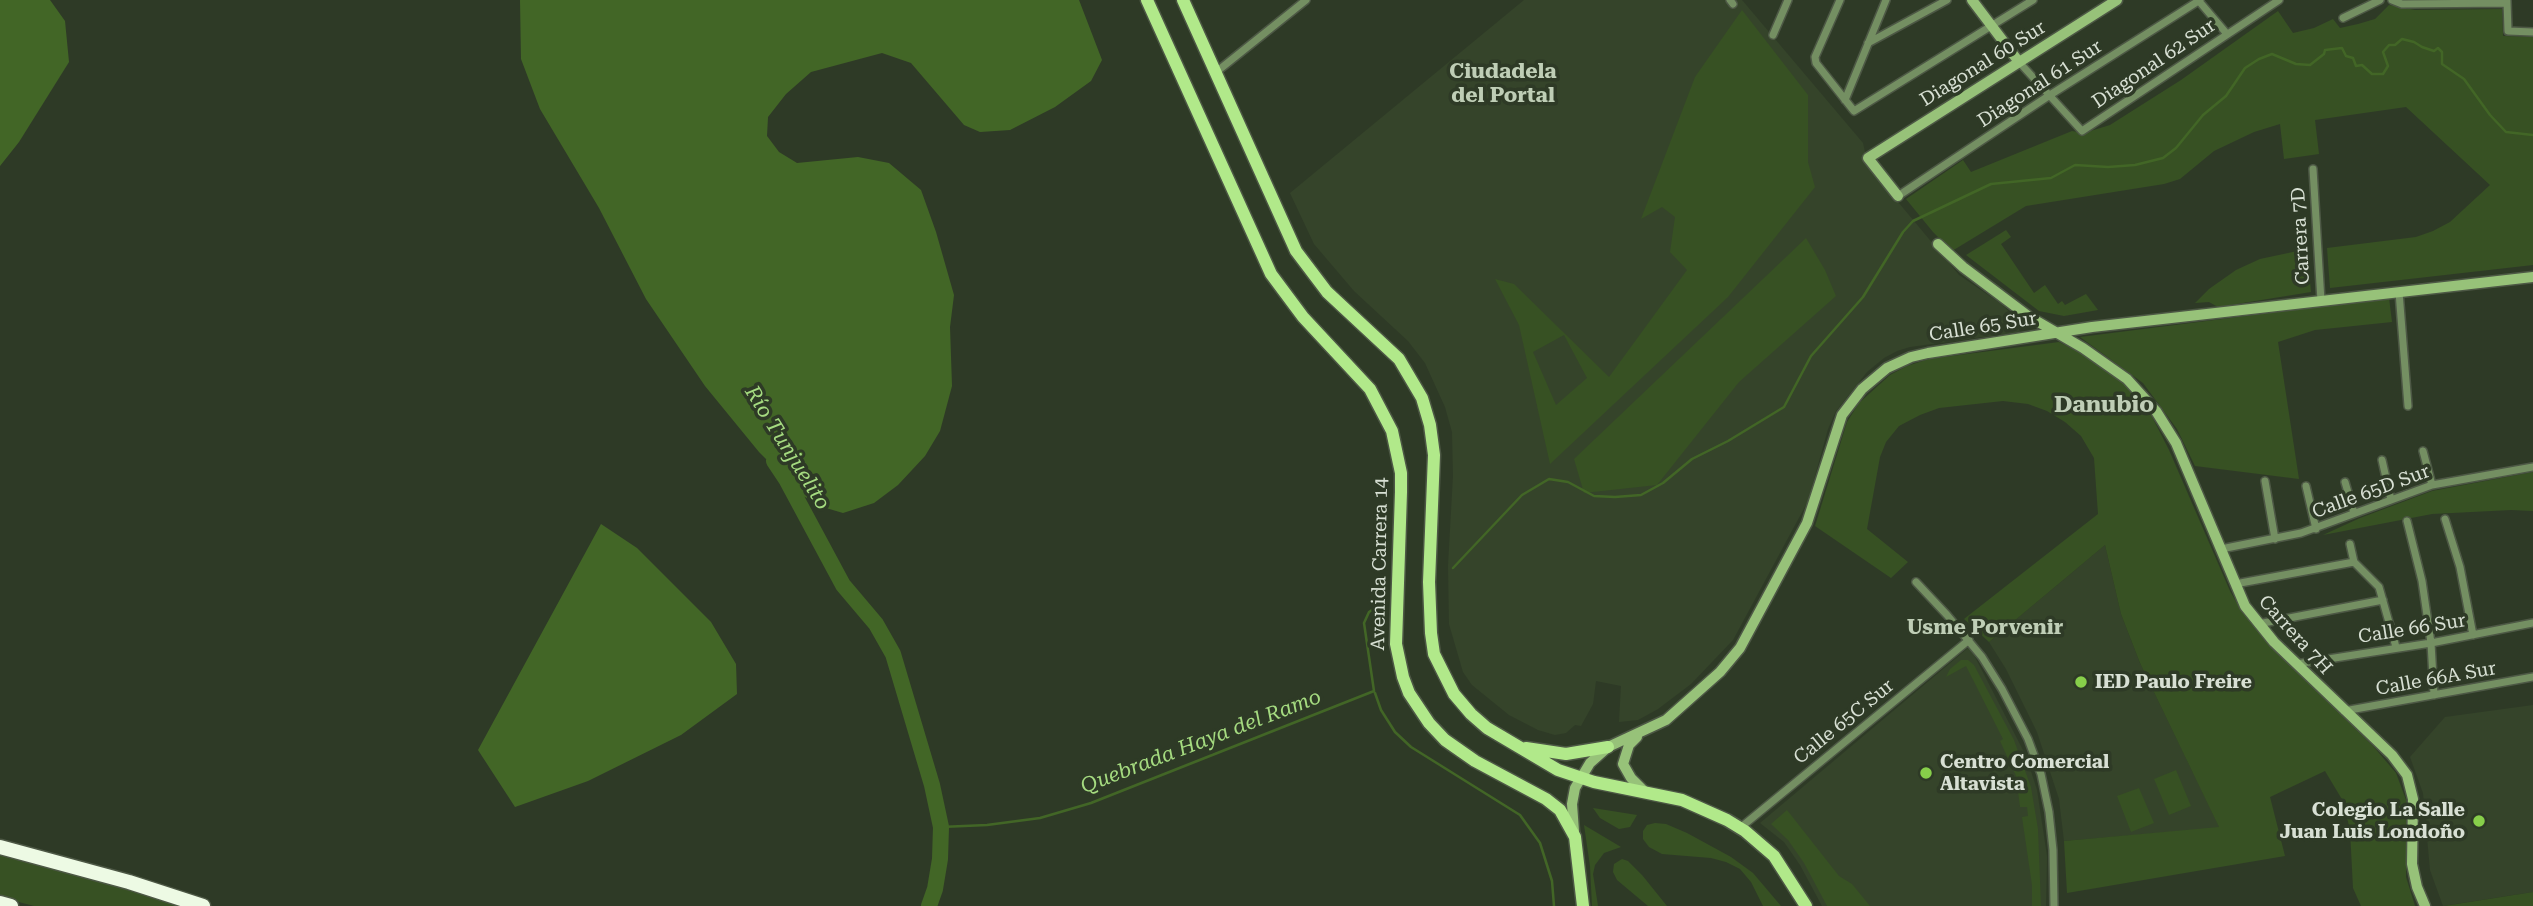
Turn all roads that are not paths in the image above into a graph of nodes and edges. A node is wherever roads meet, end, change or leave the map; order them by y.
1 (1147, 0) edge
2 (1183, 0) edge
3 (1306, 0) edge
4 (1788, 0) edge
5 (1840, 0) edge
6 (1886, 0) edge
7 (1935, 0) edge
8 (1947, 0) edge
9 (1972, 0) edge
10 (2033, 0) edge
11 (2117, 0) edge
12 (2199, 0) edge
13 (2279, 0) edge
14 (2380, 0) edge
15 (2392, 0) edge
16 (2507, 1) edge
17 (1931, 9) junction
18 (2343, 18) dead end
19 (1992, 26) junction
20 (2533, 32) edge
21 (2227, 34) junction
22 (1773, 35) dead end
23 (1868, 43) junction
24 (2019, 62) junction
25 (1215, 73) junction
26 (2049, 95) junction
27 (1845, 100) junction
28 (2313, 169) dead end
29 (1898, 196) joint
30 (1938, 244) dead end
31 (2533, 277) edge
32 (2399, 292) junction
33 (2321, 301) junction
34 (2057, 332) junction
35 (2409, 406) dead end
36 (2423, 451) dead end
37 (2382, 460) dead end
38 (2533, 467) edge
39 (2265, 481) dead end
40 (2345, 482) dead end
41 (2432, 485) junction
42 (2306, 486) dead end
43 (2391, 500) junction
44 (2354, 513) junction
45 (2445, 519) dead end
46 (2407, 521) dead end
47 (2316, 528) junction
48 (2275, 539) junction
49 (2350, 544) dead end
50 (2221, 549) junction
51 (2354, 562) junction
52 (1916, 582) dead end
53 (2234, 584) junction
54 (2383, 600) junction
55 (2533, 623) edge
56 (2258, 624) junction
57 (2473, 635) junction
58 (1969, 640) junction
59 (2431, 643) junction
60 (2396, 647) junction
61 (2295, 664) junction
62 (2533, 677) edge
63 (2434, 695) junction
64 (2344, 711) junction
65 (1645, 731) junction
66 (1514, 746) junction
67 (1608, 747) junction
68 (1579, 778) junction
69 (1645, 792) junction
70 (1740, 828) junction
71 (1575, 836) junction
72 (0, 847) edge
73 (0, 903) edge
74 (11, 906) edge
75 (203, 906) edge
76 (1583, 906) edge
77 (1806, 906) edge
78 (2054, 906) edge
79 (2425, 906) edge

1 - 71 main road, Avenida Carrera 14
2 - 25 main road
3 - 25 street
4 - 22 street
5 - 27 street
6 - 23 street
7 - 17 street
8 - 17 street
9 - 19 street
10 - 19 street
11 - 24 street, Diagonal 60 Sur
12 - 21 street
12 - 26 street, Diagonal 61 Sur
13 - 21 street, Diagonal 62 Sur
14 - 18 street
15 - 16 street
16 - 20 street
17 - 23 street
19 - 24 street
19 - 27 street
21 - 26 street, Diagonal 62 Sur
23 - 27 street
24 - 26 street
24 - 29 street, Diagonal 60 Sur
25 - 66 main road
26 - 29 street, Diagonal 61 Sur
28 - 33 street, Carrera 7D
30 - 34 street, Carrera 7H
31 - 32 street, Calle 65 Sur
32 - 33 street, Calle 65 Sur
32 - 35 street
33 - 34 street, Calle 65 Sur
34 - 50 street, Carrera 7H
34 - 65 street, Calle 65 Sur
36 - 41 street
37 - 43 street
38 - 41 street, Calle 65D Sur
39 - 48 street
40 - 44 street
41 - 43 street, Calle 65D Sur
42 - 47 street
43 - 44 street, Calle 65D Sur
44 - 47 street, Calle 65D Sur
45 - 57 street
46 - 59 street
47 - 48 street, Calle 65D Sur
48 - 50 street, Calle 65D Sur
49 - 51 street
50 - 53 street, Carrera 7H
51 - 53 street
51 - 54 street
52 - 58 street
53 - 56 street, Carrera 7H
54 - 56 street
54 - 60 street
55 - 57 street, Calle 66 Sur
56 - 61 street, Carrera 7H
57 - 59 street, Calle 66 Sur
58 - 70 street, Calle 65C Sur
58 - 78 street
59 - 60 street, Calle 66 Sur
59 - 63 street
60 - 61 street, Calle 66 Sur
61 - 64 street, Carrera 7H
62 - 63 street, Calle 66A Sur
63 - 64 street, Calle 66A Sur
64 - 79 street, Carrera 7H
65 - 67 street, Calle 65 Sur
65 - 69 street, Calle 65 Sur
66 - 67 main road
66 - 68 main road
67 - 68 street, Calle 65 Sur
68 - 69 main road
68 - 71 street
69 - 70 main road
70 - 77 main road
71 - 76 main road, Avenida Carrera 14
72 - 75 highway
73 - 74 highway

